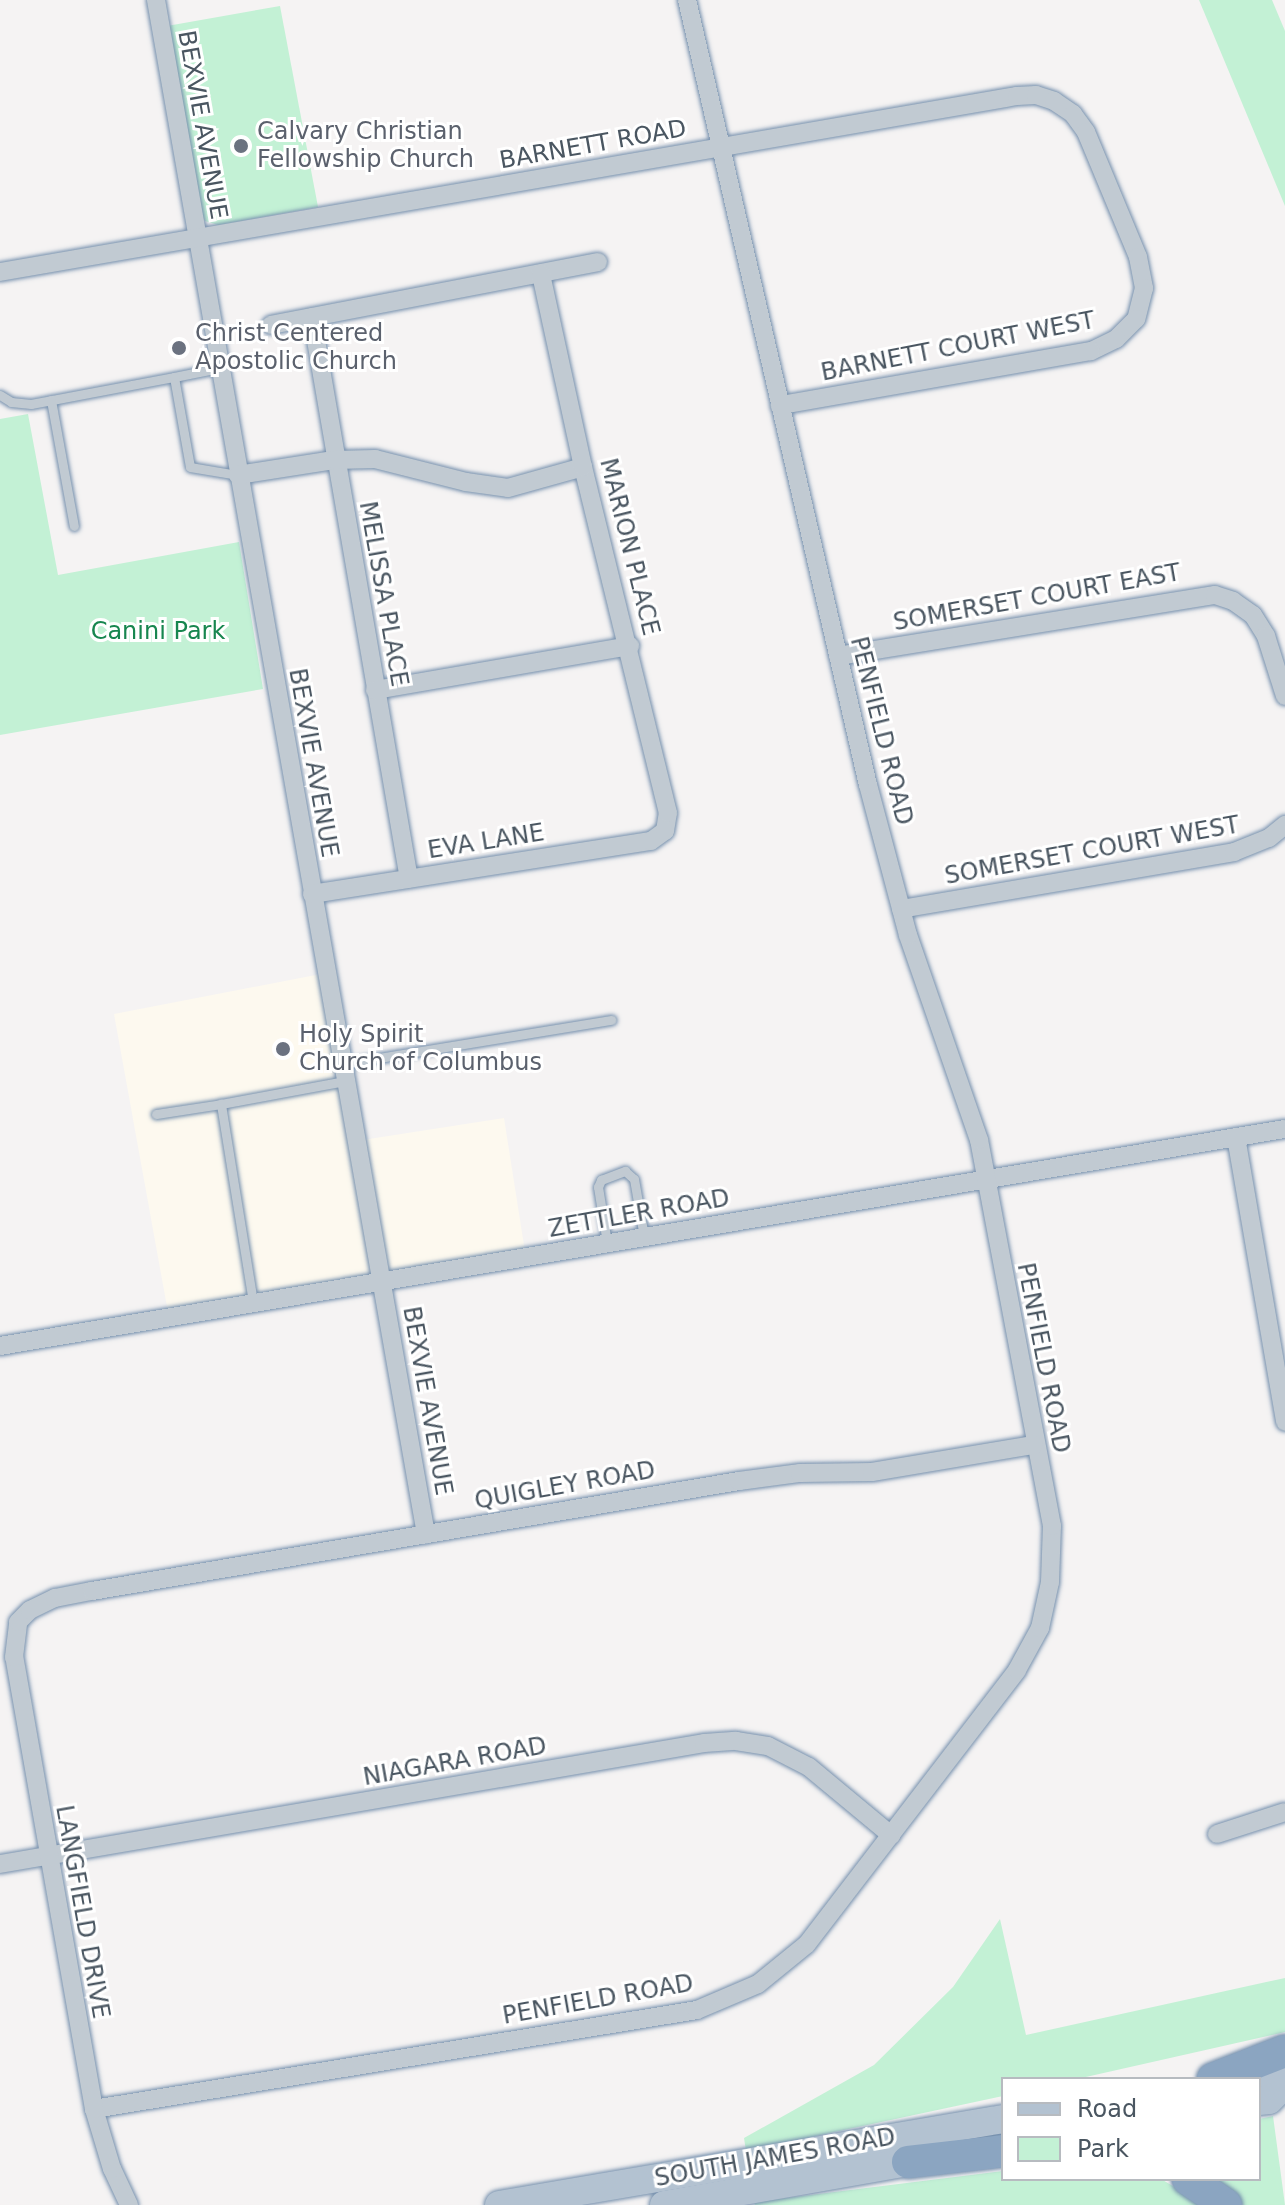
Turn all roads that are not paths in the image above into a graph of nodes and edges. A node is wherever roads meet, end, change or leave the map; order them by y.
1 (156, 0) edge
2 (687, 0) edge
3 (721, 147) junction
4 (197, 236) junction
5 (598, 262) dead end
6 (0, 272) edge
7 (541, 274) junction
8 (312, 317) junction
9 (1136, 319) joint
10 (271, 325) dead end
11 (219, 368) junction
12 (174, 377) junction
13 (0, 395) edge
14 (51, 400) junction
15 (780, 405) junction
16 (334, 460) junction
17 (583, 467) junction
18 (238, 475) junction
19 (74, 526) dead end
20 (630, 646) junction
21 (838, 656) junction
22 (375, 690) junction
23 (1285, 696) edge
24 (1285, 825) edge
25 (665, 831) joint
26 (409, 879) junction
27 (312, 894) junction
28 (901, 909) junction
29 (611, 1020) dead end
30 (344, 1073) junction
31 (221, 1104) junction
32 (156, 1114) dead end
33 (1285, 1129) edge
34 (1236, 1137) junction
35 (986, 1179) junction
36 (644, 1237) junction
37 (607, 1243) junction
38 (381, 1281) junction
39 (253, 1302) junction
40 (0, 1346) edge
41 (1282, 1387) edge
42 (1285, 1422) edge
43 (1034, 1445) junction
44 (426, 1534) junction
45 (18, 1622) joint
46 (1285, 1812) edge
47 (1217, 1834) dead end
48 (891, 1835) junction
49 (48, 1856) junction
50 (0, 1864) edge
51 (1285, 2051) edge
52 (1218, 2077) edge
53 (1243, 2077) edge
54 (1285, 2084) edge
55 (1261, 2101) edge
56 (94, 2109) junction
57 (1001, 2119) edge
58 (1001, 2148) edge
59 (908, 2162) joint
60 (1191, 2181) edge
61 (129, 2205) edge
62 (499, 2205) edge
63 (664, 2205) edge
64 (1226, 2205) edge

1 - 4 street, BEXVIE AVENUE
2 - 3 street, PENFIELD ROAD
3 - 4 street, BARNETT ROAD
3 - 9 street, BARNETT ROAD
3 - 15 street, PENFIELD ROAD
4 - 6 street, BARNETT ROAD
4 - 11 street, BEXVIE AVENUE
5 - 7 street
7 - 8 street
7 - 17 street, MARION PLACE
8 - 10 street
8 - 16 street, MELISSA PLACE
9 - 15 street, BARNETT COURT WEST
11 - 12 lane
11 - 18 street, BEXVIE AVENUE
12 - 14 lane
12 - 18 lane
13 - 14 lane
14 - 19 lane
15 - 21 street, PENFIELD ROAD
16 - 17 street
16 - 18 street
16 - 22 street, MELISSA PLACE
17 - 20 street, MARION PLACE
18 - 27 street, BEXVIE AVENUE
20 - 22 street
20 - 25 street, MARION PLACE
21 - 23 street, SOMERSET COURT EAST
21 - 28 street, PENFIELD ROAD
22 - 26 street, MELISSA PLACE
24 - 28 street, SOMERSET COURT WEST
25 - 26 street, EVA LANE
26 - 27 street, EVA LANE
27 - 30 street, BEXVIE AVENUE
28 - 35 street, PENFIELD ROAD
29 - 30 lane
30 - 31 lane
30 - 38 street, BEXVIE AVENUE
31 - 32 lane
31 - 39 lane
33 - 34 street, ZETTLER ROAD
34 - 35 street, ZETTLER ROAD
34 - 41 street
35 - 36 street, ZETTLER ROAD
35 - 43 street, PENFIELD ROAD
36 - 37 street, ZETTLER ROAD
36 - 37 lane
37 - 38 street, ZETTLER ROAD
38 - 39 street, ZETTLER ROAD
38 - 44 street, BEXVIE AVENUE
39 - 40 street, ZETTLER ROAD
41 - 42 street
43 - 44 street, QUIGLEY ROAD
43 - 48 street, PENFIELD ROAD
44 - 45 street, QUIGLEY ROAD
45 - 49 street, LANGFIELD DRIVE
46 - 47 street
48 - 49 street, NIAGARA ROAD
48 - 56 street, PENFIELD ROAD
49 - 50 street, NIAGARA ROAD
49 - 56 street, LANGFIELD DRIVE
51 - 52 highway
53 - 54 main road
54 - 55 main road
56 - 61 street, LANGFIELD DRIVE
57 - 62 main road, SOUTH JAMES ROAD
58 - 59 highway
59 - 63 main road, SOUTH JAMES ROAD
60 - 64 highway

